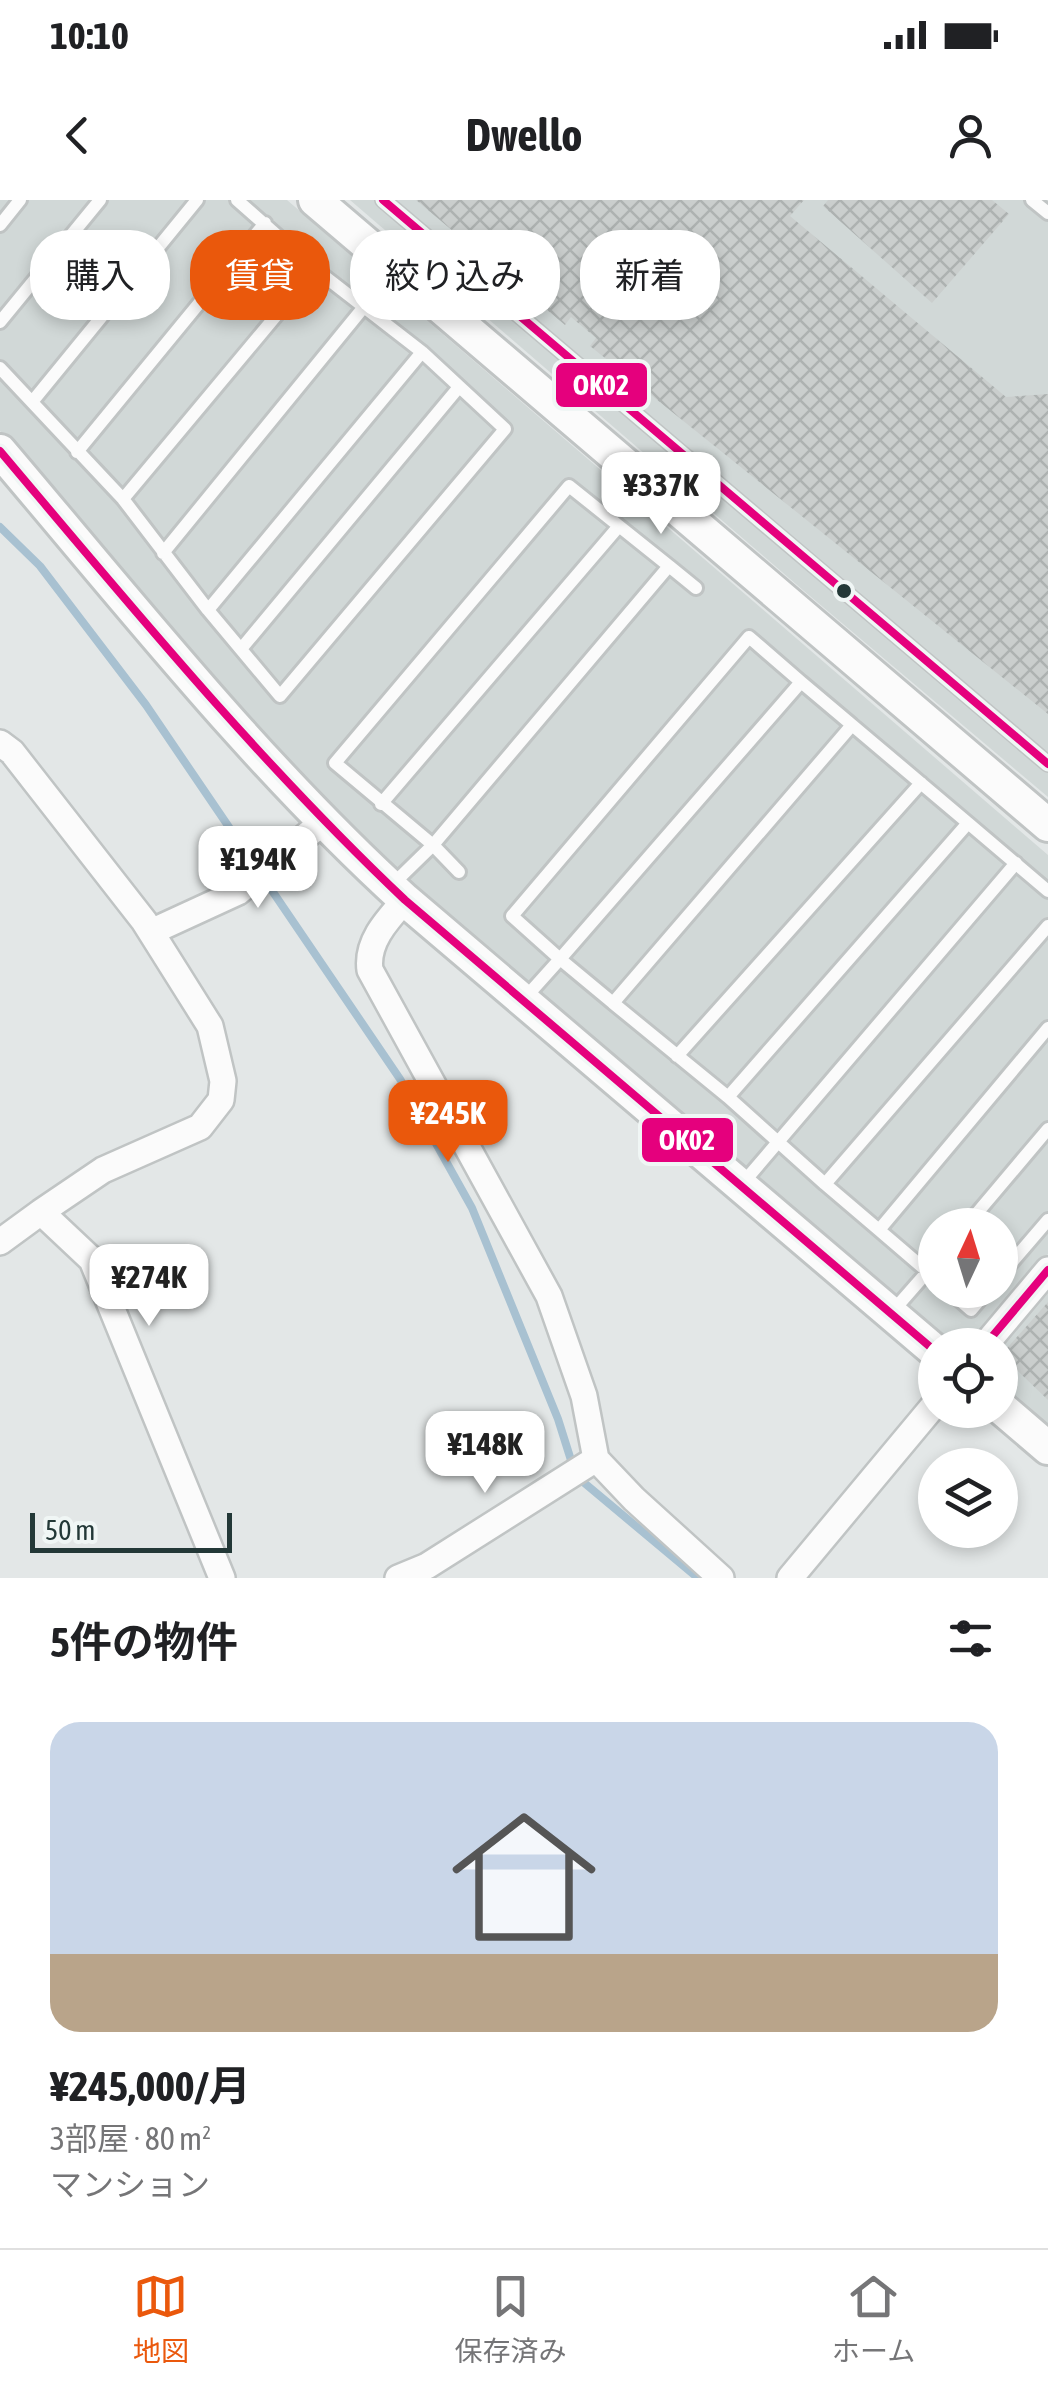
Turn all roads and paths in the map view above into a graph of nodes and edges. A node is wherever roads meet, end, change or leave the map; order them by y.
1 (20, 200) edge
2 (100, 200) edge
3 (197, 200) edge
4 (237, 200) edge
5 (314, 200) edge
6 (383, 200) edge
7 (1032, 200) edge
8 (1048, 214) edge
9 (266, 223) junction
10 (0, 224) edge
11 (273, 230) edge
12 (330, 282) edge
13 (350, 298) edge
14 (273, 320) edge
15 (353, 320) edge
16 (379, 320) edge
17 (0, 322) edge
18 (422, 352) junction
19 (0, 368) edge
20 (459, 387) junction
21 (32, 402) junction
22 (0, 451) edge
23 (77, 452) junction
24 (123, 499) junction
25 (619, 526) junction
26 (163, 552) junction
27 (670, 566) junction
28 (696, 588) dead end
29 (208, 610) junction
30 (241, 649) junction
31 (802, 682) junction
32 (852, 724) junction
33 (0, 743) edge
34 (1048, 764) edge
35 (921, 783) junction
36 (381, 804) junction
37 (322, 822) junction
38 (968, 823) junction
39 (1048, 825) edge
40 (433, 845) junction
41 (1016, 864) junction
42 (459, 872) dead end
43 (1048, 891) edge
44 (398, 893) junction
45 (1048, 926) edge
46 (151, 932) junction
47 (560, 959) junction
48 (523, 1000) junction
49 (613, 1004) junction
50 (1048, 1028) edge
51 (677, 1056) junction
52 (728, 1097) junction
53 (1048, 1129) edge
54 (779, 1141) junction
55 (825, 1184) junction
56 (741, 1185) junction
57 (981, 1208) edge
58 (41, 1212) junction
59 (1048, 1220) edge
60 (879, 1230) junction
61 (0, 1242) edge
62 (1018, 1255) edge
63 (918, 1260) edge
64 (1048, 1270) edge
65 (918, 1286) edge
66 (892, 1313) junction
67 (999, 1328) edge
68 (918, 1337) edge
69 (1018, 1422) edge
70 (918, 1424) edge
71 (1048, 1448) edge
72 (596, 1458) junction
73 (222, 1578) edge
74 (398, 1578) edge
75 (721, 1578) edge
76 (790, 1578) edge

1 - 10 lane
2 - 17 lane
3 - 21 lane
4 - 9 lane
5 - 39 street
6 - 34 lane
7 - 8 lane
9 - 11 lane
9 - 23 lane
12 - 13 lane
14 - 24 lane
15 - 26 lane
16 - 18 lane
18 - 20 lane
18 - 29 lane
19 - 21 lane
20 - 30 lane
20 - 30 lane
21 - 23 lane
22 - 37 street
23 - 24 lane
24 - 26 lane
25 - 27 lane
25 - 36 lane
25 - 36 lane
26 - 29 lane
27 - 28 lane
27 - 40 lane
29 - 30 lane
31 - 32 lane
31 - 47 lane
31 - 47 lane
32 - 35 lane
32 - 49 lane
33 - 46 street
35 - 38 lane
35 - 51 lane
36 - 40 lane
37 - 44 street
37 - 46 street
38 - 41 lane
38 - 52 lane
40 - 42 lane
40 - 44 lane
41 - 43 lane
41 - 54 lane
44 - 48 street
44 - 72 street
45 - 55 lane
46 - 58 street
47 - 48 lane
47 - 49 lane
48 - 56 street
49 - 51 lane
50 - 60 lane
51 - 52 lane
52 - 54 lane
53 - 57 lane
54 - 55 lane
54 - 56 lane
55 - 60 lane
56 - 66 street
58 - 61 street
58 - 73 street
59 - 62 lane
60 - 63 lane
64 - 67 street
65 - 66 lane
66 - 68 street
69 - 71 street
70 - 76 street
72 - 74 street
72 - 75 street

